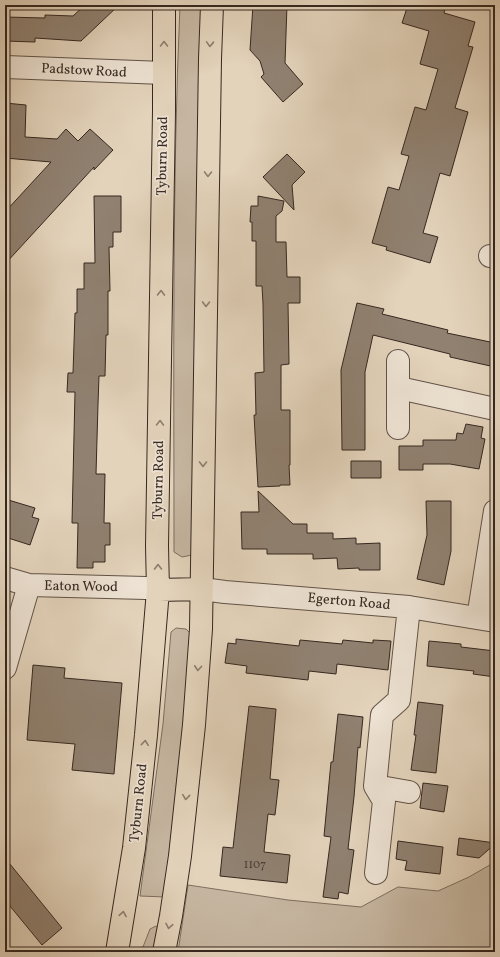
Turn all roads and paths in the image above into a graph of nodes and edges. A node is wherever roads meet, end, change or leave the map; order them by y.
1 (164, 5) edge
2 (212, 5) edge
3 (5, 67) edge
4 (164, 73) junction
5 (398, 361) dead end
6 (399, 388) junction
7 (495, 408) edge
8 (398, 428) dead end
9 (495, 511) edge
10 (5, 578) edge
11 (29, 585) junction
12 (202, 589) junction
13 (158, 590) junction
14 (409, 607) junction
15 (487, 619) edge
16 (5, 668) edge
17 (375, 786) junction
18 (410, 792) dead end
19 (376, 873) dead end
20 (117, 952) edge
21 (164, 952) edge

4 -> 1 main road, Tyburn Road
2 -> 12 main road
3 - 4 street, Padstow Road
13 -> 4 main road, Tyburn Road
5 - 6 street
6 - 7 street
6 - 8 street
9 - 15 street
10 - 11 street, Eaton Wood
11 - 13 street, Eaton Wood
11 - 16 street
12 - 13 main road
12 - 14 street, Egerton Road
12 -> 21 main road
20 -> 13 main road, Tyburn Road
14 - 15 street, Egerton Road
14 - 17 street
17 - 18 street
17 - 19 street

